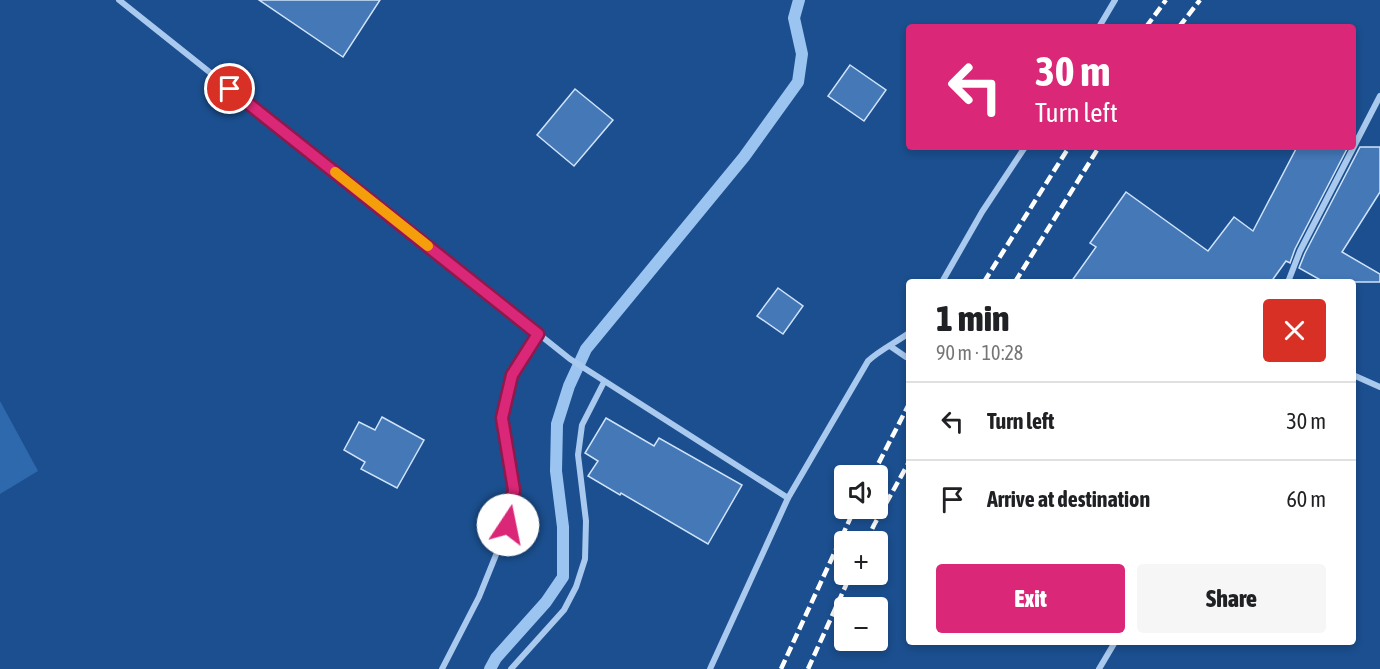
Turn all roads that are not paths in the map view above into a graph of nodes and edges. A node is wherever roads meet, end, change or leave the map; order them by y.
1 (119, 0) edge
2 (1115, 0) edge
3 (1101, 24) edge
4 (1380, 96) edge
5 (1356, 142) edge
6 (1023, 150) edge
7 (1352, 150) edge
8 (944, 279) edge
9 (1289, 279) edge
10 (538, 334) junction
11 (906, 335) edge
12 (890, 346) junction
13 (906, 357) dead end
14 (1356, 376) edge
15 (604, 382) junction
16 (1380, 387) edge
17 (788, 498) junction
18 (1113, 645) edge
19 (442, 669) edge
20 (512, 669) edge
21 (710, 669) edge
22 (1099, 669) edge

1 - 10 street
2 - 3 street
4 - 5 street
6 - 8 street
7 - 9 street
10 - 15 street
10 - 19 street
11 - 12 street
12 - 13 street
12 - 17 street
14 - 16 street
15 - 17 street
15 - 20 street
17 - 21 street
18 - 22 street

